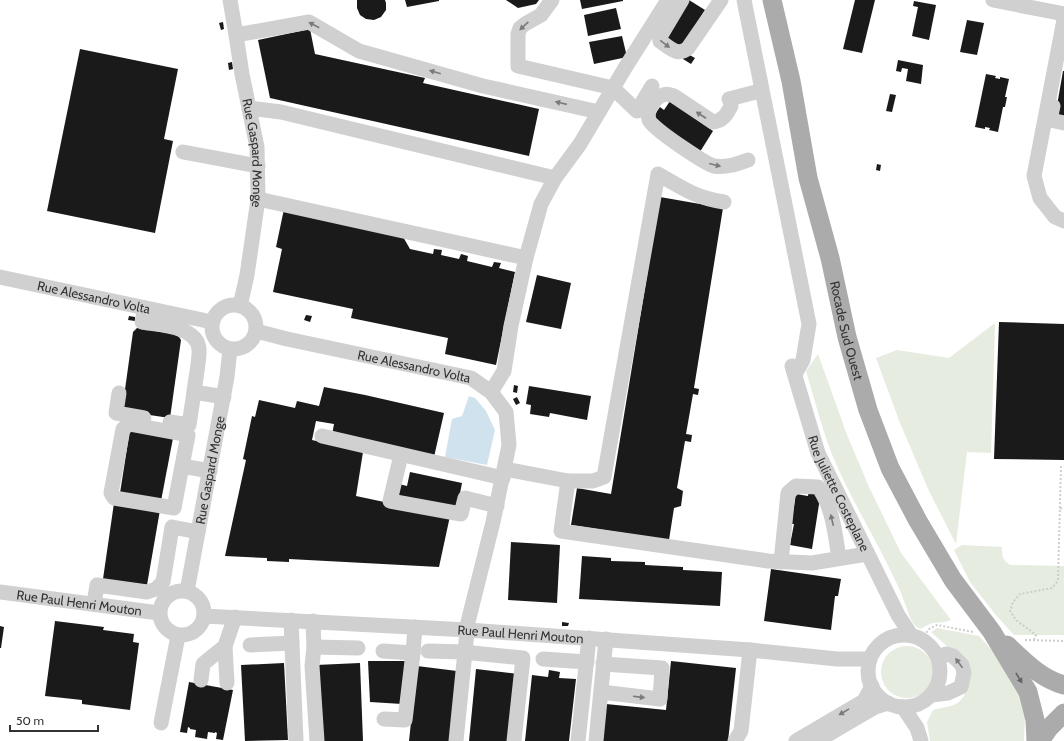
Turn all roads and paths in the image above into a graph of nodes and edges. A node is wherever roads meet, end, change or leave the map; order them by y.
1 (230, 0) edge
2 (552, 0) edge
3 (668, 0) edge
4 (682, 0) edge
5 (721, 0) edge
6 (744, 0) edge
7 (772, 0) edge
8 (782, 0) edge
9 (993, 0) edge
10 (1064, 14) edge
11 (1064, 20) edge
12 (236, 35) junction
13 (1064, 45) edge
14 (790, 81) junction
15 (652, 86) dead end
16 (613, 88) junction
17 (756, 92) dead end
18 (249, 108) junction
19 (599, 112) junction
20 (1064, 123) edge
21 (183, 152) dead end
22 (748, 160) dead end
23 (258, 166) junction
24 (555, 178) junction
25 (258, 199) junction
26 (724, 202) dead end
27 (1064, 221) edge
28 (526, 258) junction
29 (0, 277) edge
30 (240, 306) junction
31 (145, 308) junction
32 (212, 322) junction
33 (256, 331) junction
34 (230, 350) junction
35 (194, 392) junction
36 (491, 392) junction
37 (119, 393) dead end
38 (224, 397) junction
39 (322, 436) dead end
40 (401, 455) junction
41 (1061, 465) dead end
42 (182, 466) junction
43 (210, 471) junction
44 (504, 474) junction
45 (568, 481) junction
46 (497, 506) junction
47 (1060, 508) junction
48 (1064, 508) edge
49 (198, 532) junction
50 (867, 554) junction
51 (839, 558) junction
52 (781, 562) junction
53 (187, 591) junction
54 (0, 592) edge
55 (94, 604) junction
56 (159, 613) junction
57 (204, 616) junction
58 (898, 616) junction
59 (235, 617) junction
60 (291, 620) junction
61 (313, 621) junction
62 (415, 627) junction
63 (471, 630) junction
64 (984, 632) junction
65 (527, 634) junction
66 (178, 636) junction
67 (894, 636) junction
68 (916, 637) junction
69 (589, 638) junction
70 (606, 639) junction
71 (1022, 640) dead end
72 (1034, 640) junction
73 (1064, 641) edge
74 (292, 643) junction
75 (250, 645) dead end
76 (225, 646) junction
77 (314, 647) junction
78 (358, 648) dead end
79 (750, 650) junction
80 (383, 651) dead end
81 (428, 651) dead end
82 (413, 653) junction
83 (469, 653) junction
84 (938, 657) junction
85 (523, 658) junction
86 (543, 659) dead end
87 (587, 662) junction
88 (603, 664) junction
89 (869, 664) junction
90 (201, 680) dead end
91 (227, 683) dead end
92 (1064, 685) edge
93 (872, 686) junction
94 (601, 692) junction
95 (927, 699) junction
96 (888, 703) junction
97 (903, 707) junction
98 (1064, 713) edge
99 (384, 719) dead end
100 (161, 723) dead end
101 (919, 734) edge
102 (296, 741) edge
103 (317, 741) edge
104 (456, 741) edge
105 (463, 741) edge
106 (514, 741) edge
107 (578, 741) edge
108 (596, 741) edge
109 (735, 741) edge
110 (796, 741) edge
111 (817, 741) edge
112 (1036, 741) edge
113 (1040, 741) edge

1 - 12 street, Rue Gaspard Monge
2 -> 16 street
3 - 16 street
4 -> 5 street
6 - 50 street, Rue Juliette Costeplane
7 - 14 main road, Rocade Sud Ouest
8 - 14 main road
9 - 10 street
11 - 27 street
12 - 18 street, Rue Gaspard Monge
19 -> 12 street
13 - 20 street
14 - 64 main road, Rocade Sud Ouest
15 - 16 street
16 - 19 street
17 -> 22 street
18 - 23 street, Rue Gaspard Monge
18 - 24 street
19 - 24 street
21 - 23 street
23 - 25 street, Rue Gaspard Monge
24 - 28 street
25 - 28 street
25 - 30 street, Rue Gaspard Monge
26 - 45 street
28 - 36 street
29 - 31 street, Rue Alessandro Volta
30 - 32 street
30 - 33 street
31 - 32 street, Rue Alessandro Volta
31 - 35 street
32 - 34 street
33 - 34 street
33 - 36 street, Rue Alessandro Volta
34 - 38 street, Rue Gaspard Monge
35 - 37 street
35 - 38 street
36 - 44 street, Rue Alessandro Volta
38 - 43 street, Rue Gaspard Monge
39 - 40 street
40 - 44 street
40 - 46 street
41 - 47 path
42 - 42 street
42 - 43 street
43 - 49 street, Rue Gaspard Monge
44 - 45 street
44 - 46 street, Rue Alessandro Volta
45 - 52 street
46 - 63 street, Rue Alessandro Volta
47 - 48 path
47 - 72 path
49 - 53 street, Rue Gaspard Monge
49 - 55 street
50 - 51 street
50 - 58 street, Rue Juliette Costeplane
51 - 52 street
51 -> 52 street
53 - 56 street
53 - 57 street
54 - 55 street, Rue Paul Henri Mouton
55 - 56 street, Rue Paul Henri Mouton
56 - 66 street
57 - 59 street, Rue Paul Henri Mouton
57 - 66 street
58 - 67 street
58 - 68 street, Rue Juliette Costeplane
59 - 60 street, Rue Paul Henri Mouton
59 - 76 street
60 - 61 street, Rue Paul Henri Mouton
60 - 74 street
61 - 62 street, Rue Paul Henri Mouton
61 - 77 street
62 - 63 street, Rue Paul Henri Mouton
62 - 82 street
63 - 65 street, Rue Paul Henri Mouton
63 - 83 street, Rue Alessandro Volta
64 - 68 path
64 - 92 main road, Rocade Sud Ouest
64 -> 112 main road, Rocade Sud Ouest
65 - 69 street, Rue Paul Henri Mouton
65 - 85 street
66 - 100 street
67 - 68 street
67 - 89 street
68 - 84 street
69 - 70 street, Rue Paul Henri Mouton
69 - 87 street
70 - 79 street, Rue Paul Henri Mouton
70 - 88 street
71 - 72 path
72 - 73 path
74 - 75 street
74 - 102 street
76 - 90 street
76 - 91 street
77 - 78 street
77 - 103 street
79 - 89 street, Rue Paul Henri Mouton
79 - 109 street
80 - 82 street
81 - 83 street
82 - 99 street
83 - 85 street
83 - 104 street
83 - 105 street
84 - 95 street
95 -> 84 street
85 - 106 street
86 - 87 street
87 - 107 street
88 - 94 street
94 -> 88 street
89 - 93 street
93 - 96 street
93 -> 110 street
94 - 108 street
95 - 97 street
95 - 101 street
96 - 97 street
96 - 111 street
97 - 101 street
98 - 113 main road

